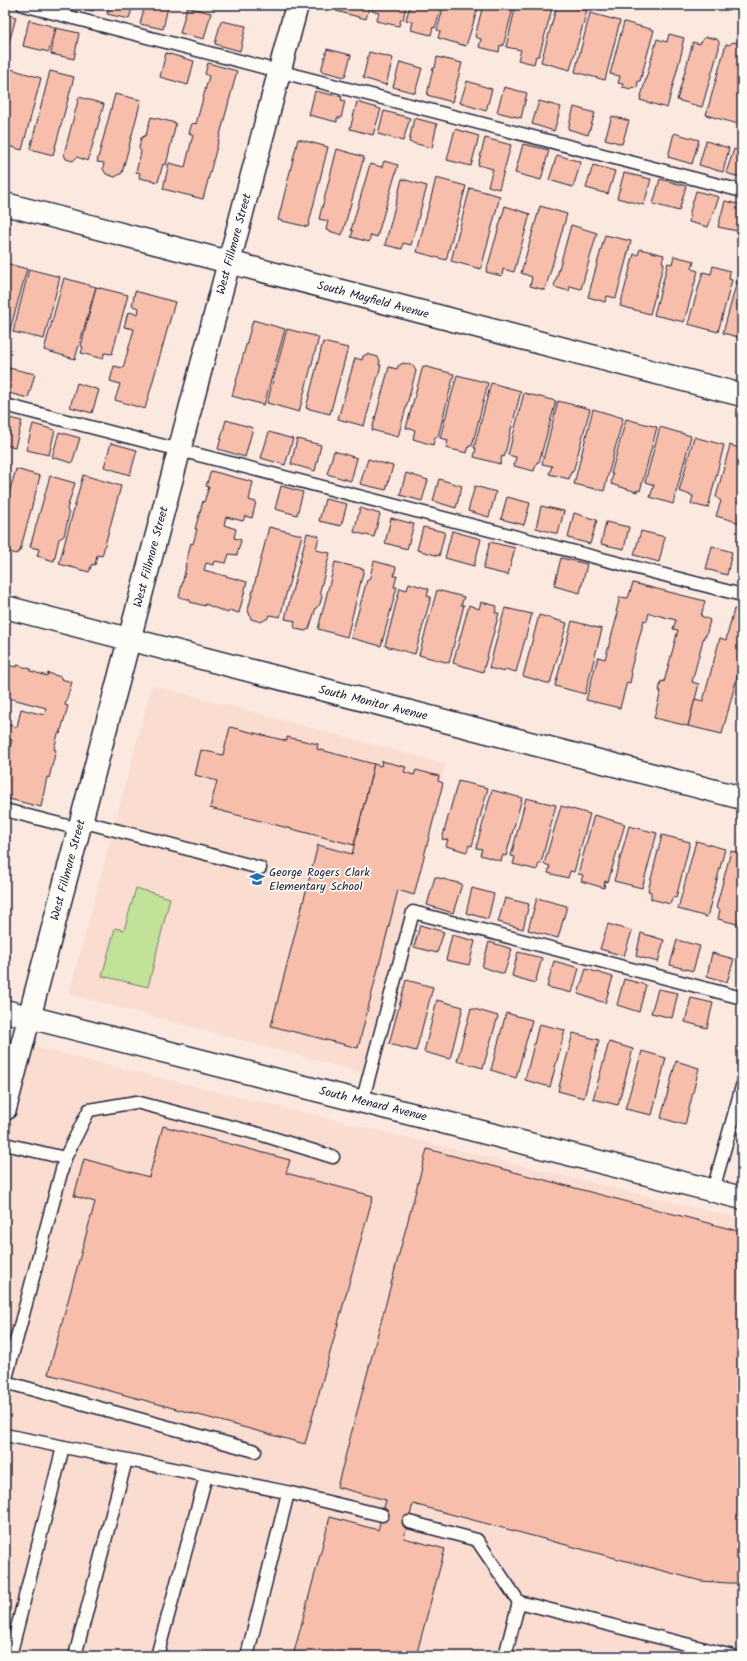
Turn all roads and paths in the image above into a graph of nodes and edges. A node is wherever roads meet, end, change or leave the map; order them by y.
1 (24, 5) edge
2 (297, 5) edge
3 (280, 71) junction
4 (742, 191) edge
5 (5, 204) edge
6 (229, 262) junction
7 (742, 395) edge
8 (5, 405) edge
9 (180, 451) junction
10 (742, 595) edge
11 (5, 607) edge
12 (129, 640) junction
13 (742, 798) edge
14 (5, 810) edge
15 (80, 825) junction
16 (260, 868) dead end
17 (742, 998) edge
18 (5, 1011) edge
19 (30, 1017) junction
20 (742, 1086) edge
21 (362, 1102) junction
22 (5, 1109) edge
23 (5, 1144) edge
24 (65, 1158) junction
25 (333, 1158) dead end
26 (713, 1190) junction
27 (742, 1198) edge
28 (6, 1438) edge
29 (63, 1447) junction
30 (255, 1451) dead end
31 (126, 1460) junction
32 (206, 1476) junction
33 (288, 1493) junction
34 (382, 1514) dead end
35 (408, 1522) dead end
36 (519, 1602) junction
37 (10, 1656) edge
38 (75, 1656) edge
39 (157, 1656) edge
40 (247, 1656) edge
41 (505, 1656) edge
42 (733, 1656) edge

1 - 3 lane
2 - 3 street, West Fillmore Street
3 - 4 lane
3 - 6 street, West Fillmore Street
5 - 6 street, South Mayfield Avenue
6 - 7 street, South Mayfield Avenue
6 - 9 street, West Fillmore Street
8 - 9 lane
9 - 10 lane
9 - 12 street, West Fillmore Street
11 - 12 street, South Monitor Avenue
12 - 13 street, South Monitor Avenue
12 - 15 street, West Fillmore Street
14 - 15 lane
15 - 16 lane
15 - 19 street, West Fillmore Street
17 - 21 lane
18 - 19 street, South Menard Avenue
19 - 21 street, South Menard Avenue
19 - 22 street, West Fillmore Street
20 - 26 lane
21 - 26 street, South Menard Avenue
23 - 24 lane
24 - 25 lane
24 - 30 lane
26 - 27 street, South Menard Avenue
28 - 29 lane
29 - 31 lane
29 - 37 lane
31 - 32 lane
31 - 38 lane
32 - 33 lane
32 - 39 lane
33 - 34 lane
33 - 40 lane
35 - 36 lane
36 - 41 lane
36 - 42 lane

